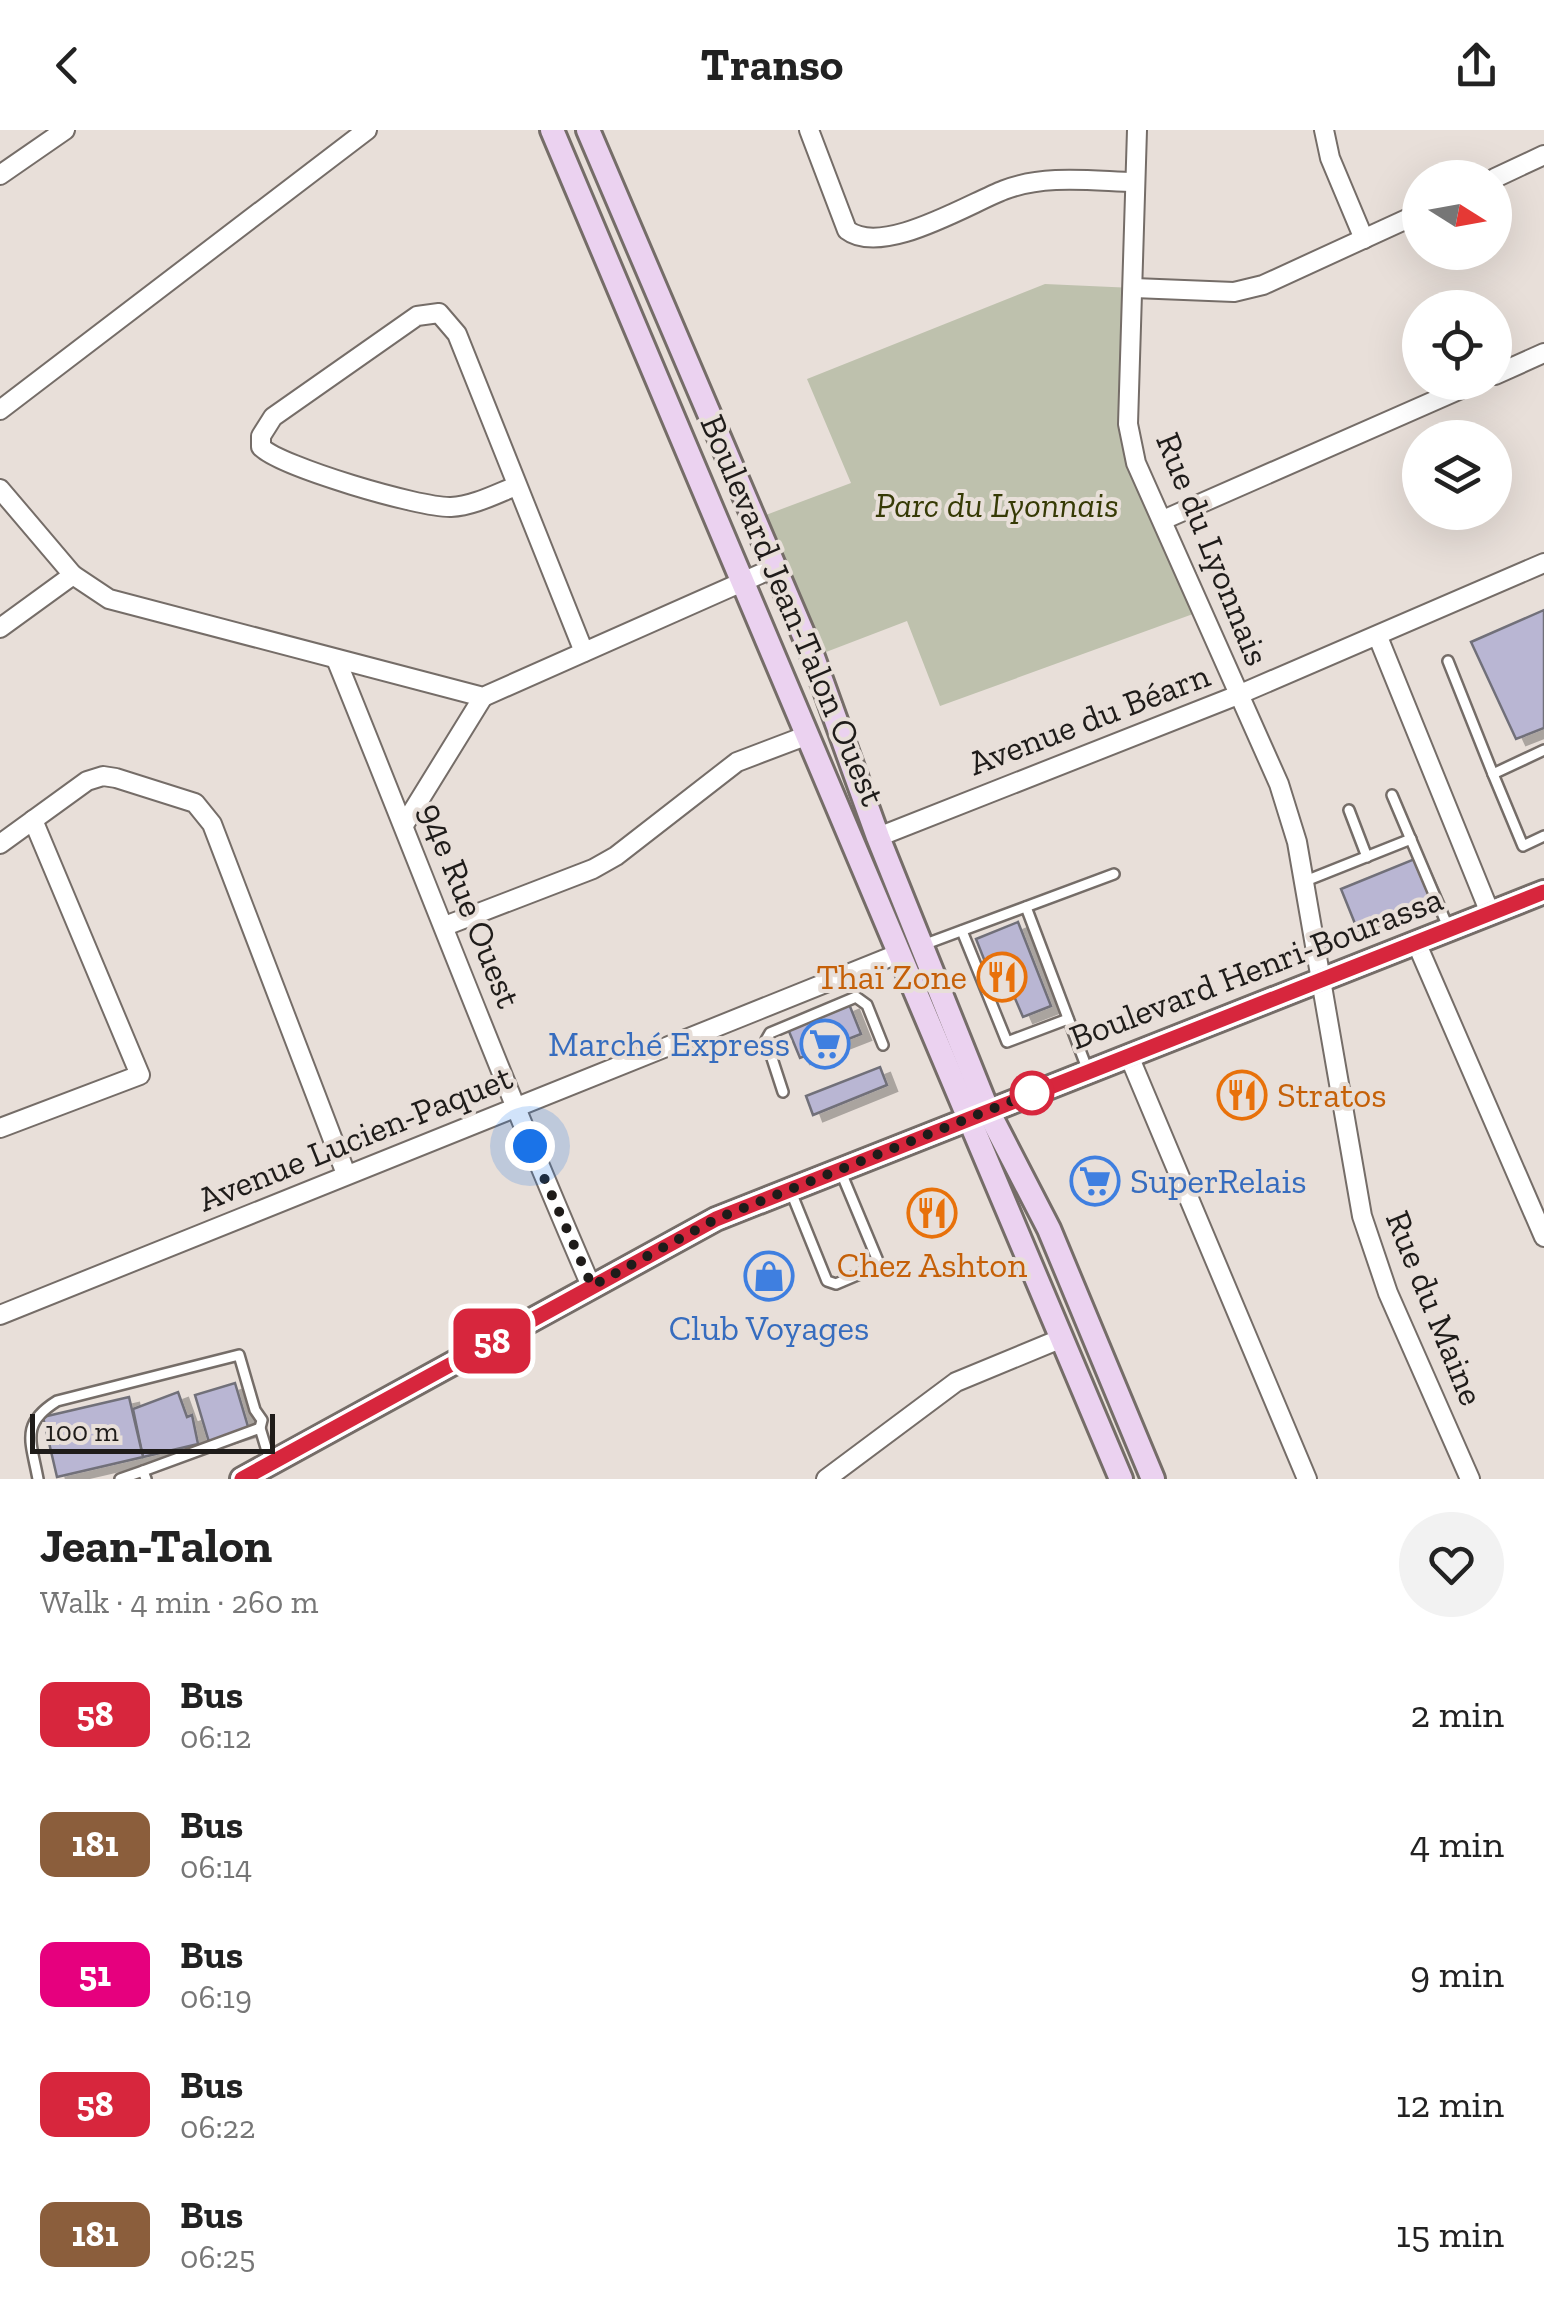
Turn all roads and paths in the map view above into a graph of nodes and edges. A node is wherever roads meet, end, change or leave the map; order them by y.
1 (65, 130) edge
2 (367, 130) edge
3 (552, 130) edge
4 (588, 130) edge
5 (809, 130) edge
6 (1137, 130) edge
7 (1324, 130) edge
8 (344, 137) edge
9 (1544, 155) edge
10 (1512, 170) edge
11 (0, 176) edge
12 (1135, 182) junction
13 (1402, 222) edge
14 (1364, 240) junction
15 (1134, 288) junction
16 (1544, 354) edge
17 (1512, 368) edge
18 (1436, 400) edge
19 (0, 410) edge
20 (516, 486) junction
21 (0, 489) edge
22 (1163, 520) junction
23 (1544, 564) edge
24 (776, 567) junction
25 (73, 575) junction
26 (743, 582) junction
27 (0, 628) edge
28 (1378, 637) junction
29 (584, 652) junction
30 (336, 659) junction
31 (1448, 662) dead end
32 (1238, 695) junction
33 (482, 697) junction
34 (808, 735) junction
35 (1544, 750) edge
36 (1493, 774) junction
37 (1392, 795) dead end
38 (1349, 810) dead end
39 (33, 820) junction
40 (404, 824) junction
41 (1544, 836) edge
42 (878, 837) junction
43 (1411, 839) junction
44 (0, 844) edge
45 (1368, 856) junction
46 (1114, 874) dead end
47 (1304, 882) junction
48 (1544, 892) edge
49 (1026, 907) junction
50 (1490, 913) junction
51 (445, 926) junction
52 (1449, 930) junction
53 (962, 931) junction
54 (1416, 942) junction
55 (923, 945) junction
56 (900, 953) junction
57 (1320, 980) junction
58 (1068, 1019) junction
59 (883, 1046) dead end
60 (1130, 1056) junction
61 (1088, 1071) junction
62 (784, 1092) dead end
63 (514, 1110) junction
64 (979, 1115) junction
65 (0, 1128) edge
66 (840, 1169) junction
67 (346, 1174) junction
68 (790, 1190) junction
69 (1544, 1237) edge
70 (592, 1286) junction
71 (0, 1314) edge
72 (1060, 1339) junction
73 (260, 1428) junction
74 (271, 1464) junction
75 (144, 1475) edge
76 (38, 1479) edge
77 (120, 1479) edge
78 (242, 1479) edge
79 (826, 1479) edge
80 (1121, 1479) edge
81 (1154, 1479) edge
82 (1307, 1479) edge
83 (1470, 1479) edge

1 - 11 street
2 - 8 street
3 - 26 street, Boulevard Jean-Talon Ouest
4 - 24 street, Boulevard Jean-Talon Ouest
5 - 12 street
6 - 12 street, Rue du Lyonnais
7 - 14 street
8 - 19 street
9 - 10 street
12 - 15 street, Rue du Lyonnais
13 - 14 street
14 - 15 street
15 - 22 street, Rue du Lyonnais
16 - 17 street
18 - 22 street
20 - 20 street
20 - 29 street
21 - 25 street
22 - 32 street, Rue du Lyonnais
23 - 28 street, Avenue du Béarn
24 - 26 street
24 - 42 street, Boulevard Jean-Talon Ouest
25 - 27 street
25 - 30 street
26 - 29 street
26 - 34 street, Boulevard Jean-Talon Ouest
28 - 32 street, Avenue du Béarn
28 - 50 street
29 - 33 street
30 - 33 street
30 - 40 street, 94e Rue Ouest
31 - 36 lane
32 - 42 street, Avenue du Béarn
32 - 47 street, Rue du Lyonnais
33 - 40 street
34 - 51 street
34 - 56 street, Boulevard Jean-Talon Ouest
35 - 36 lane
36 - 41 lane
37 - 43 lane
38 - 45 lane
39 - 44 street
39 - 65 street
39 - 67 street
40 - 51 street, 94e Rue Ouest
42 - 55 street, Boulevard Jean-Talon Ouest
43 - 45 lane
43 - 52 lane
45 - 47 lane
46 - 49 lane
47 - 57 street, Rue du Lyonnais
48 - 50 street, Boulevard Henri-Bourassa
49 - 53 lane
49 - 58 lane
50 - 52 street, Boulevard Henri-Bourassa
51 - 63 street, 94e Rue Ouest
52 - 54 street, Boulevard Henri-Bourassa
53 - 55 lane
53 - 58 lane
54 - 57 street, Boulevard Henri-Bourassa
54 - 69 street
55 - 64 street, Boulevard Jean-Talon Ouest
56 - 63 street, Avenue Lucien-Paquet
56 - 64 street, Boulevard Jean-Talon Ouest
57 - 60 street, Boulevard Henri-Bourassa
57 - 83 street, Rue du Maine
58 - 61 lane
59 - 62 lane
60 - 61 street, Boulevard Henri-Bourassa
60 - 82 street
61 - 64 street, Boulevard Henri-Bourassa
63 - 67 street, Avenue Lucien-Paquet
63 - 70 street, 94e Rue Ouest
64 - 66 street, Boulevard Henri-Bourassa
64 - 72 street
64 - 81 street
66 - 68 street, Boulevard Henri-Bourassa
66 - 68 lane
67 - 71 street, Avenue Lucien-Paquet
68 - 70 street, Boulevard Henri-Bourassa
70 - 74 street, Boulevard Henri-Bourassa
72 - 79 street
72 - 80 street
73 - 74 lane
73 - 75 lane
73 - 76 lane
74 - 78 street, Boulevard Henri-Bourassa
75 - 77 lane

